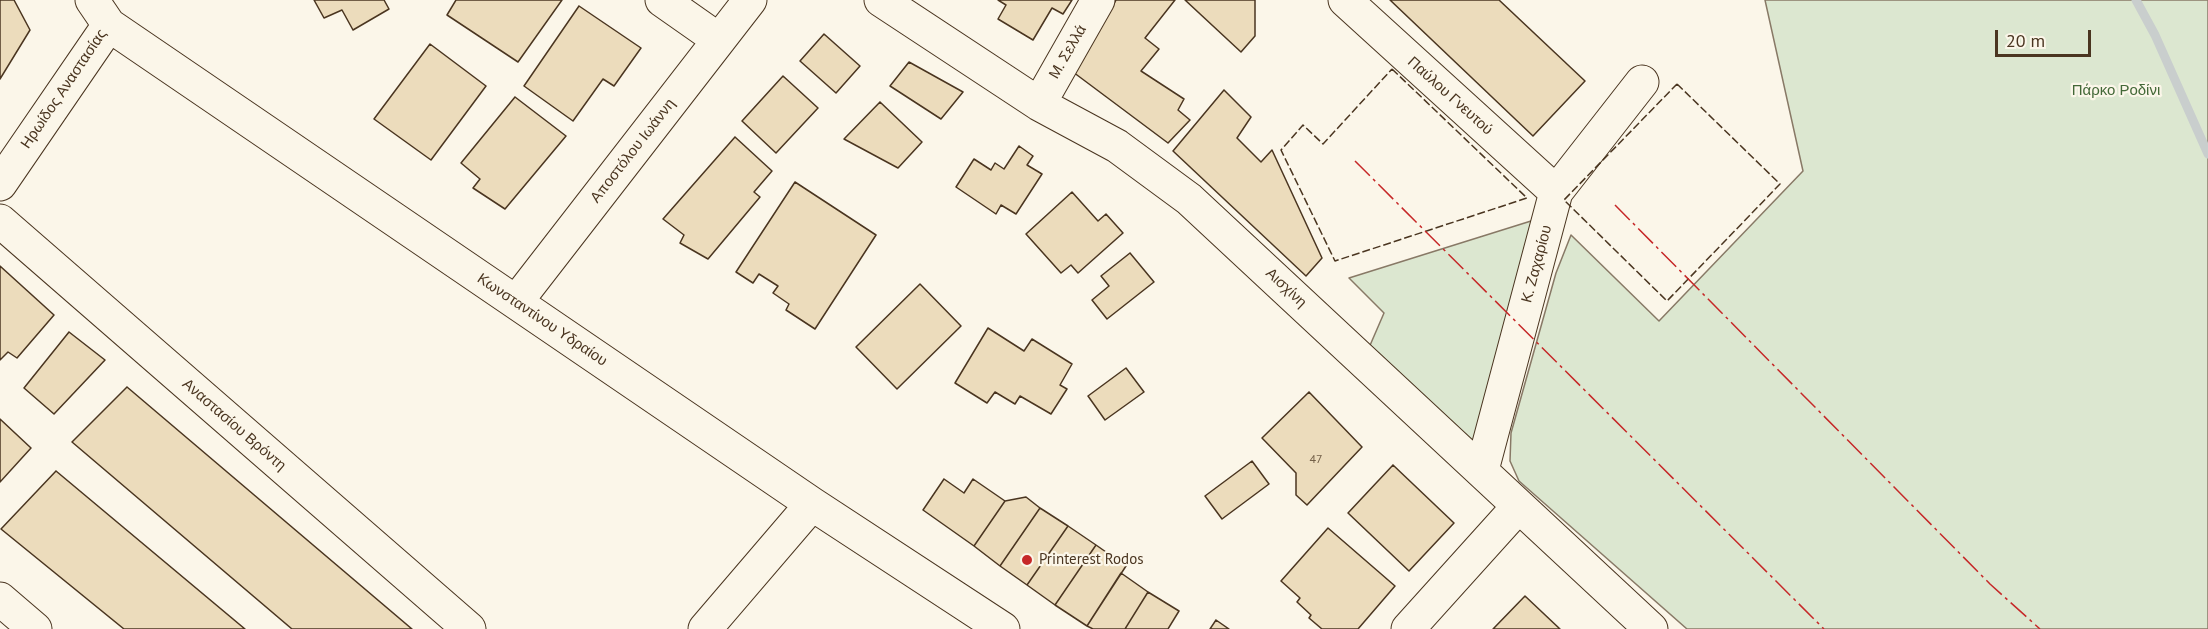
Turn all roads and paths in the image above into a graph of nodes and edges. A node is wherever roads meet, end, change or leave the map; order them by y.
1 (662, 0) edge
2 (750, 0) edge
3 (881, 0) edge
4 (1098, 0) edge
5 (1345, 0) edge
6 (100, 12) edge
7 (719, 40) junction
8 (1642, 82) dead end
9 (1039, 104) junction
10 (0, 184) edge
11 (1556, 192) junction
12 (0, 221) edge
13 (516, 302) junction
14 (1482, 470) junction
15 (812, 504) junction
16 (1518, 507) junction
17 (0, 599) edge
18 (35, 629) edge
19 (469, 629) edge
20 (705, 629) edge
21 (1003, 629) edge
22 (1408, 629) edge
23 (1651, 629) edge

1 - 7 street
2 - 7 street, Αποστόλου Ιωάννη
3 - 9 street, Αισχίνη
4 - 9 street, Μ. Σελλά
5 - 11 street, Παύλου Γνευτού
6 - 10 street, Ηρωίδος Αναστασίας
6 - 13 street, Κωνσταντίνου Υδραίου
7 - 13 street, Αποστόλου Ιωάννη
8 - 11 street, Κ. Ζαχαρίου
9 - 14 street, Αισχίνη
11 - 14 street, Κ. Ζαχαρίου
12 - 19 street, Αναστασίου Βρόντη
13 - 15 street, Κωνσταντίνου Υδραίου
14 - 16 street, Αισχίνη
15 - 20 street
15 - 21 street, Κωνσταντίνου Υδραίου
16 - 22 street
16 - 23 street, Αισχίνη
17 - 18 street

